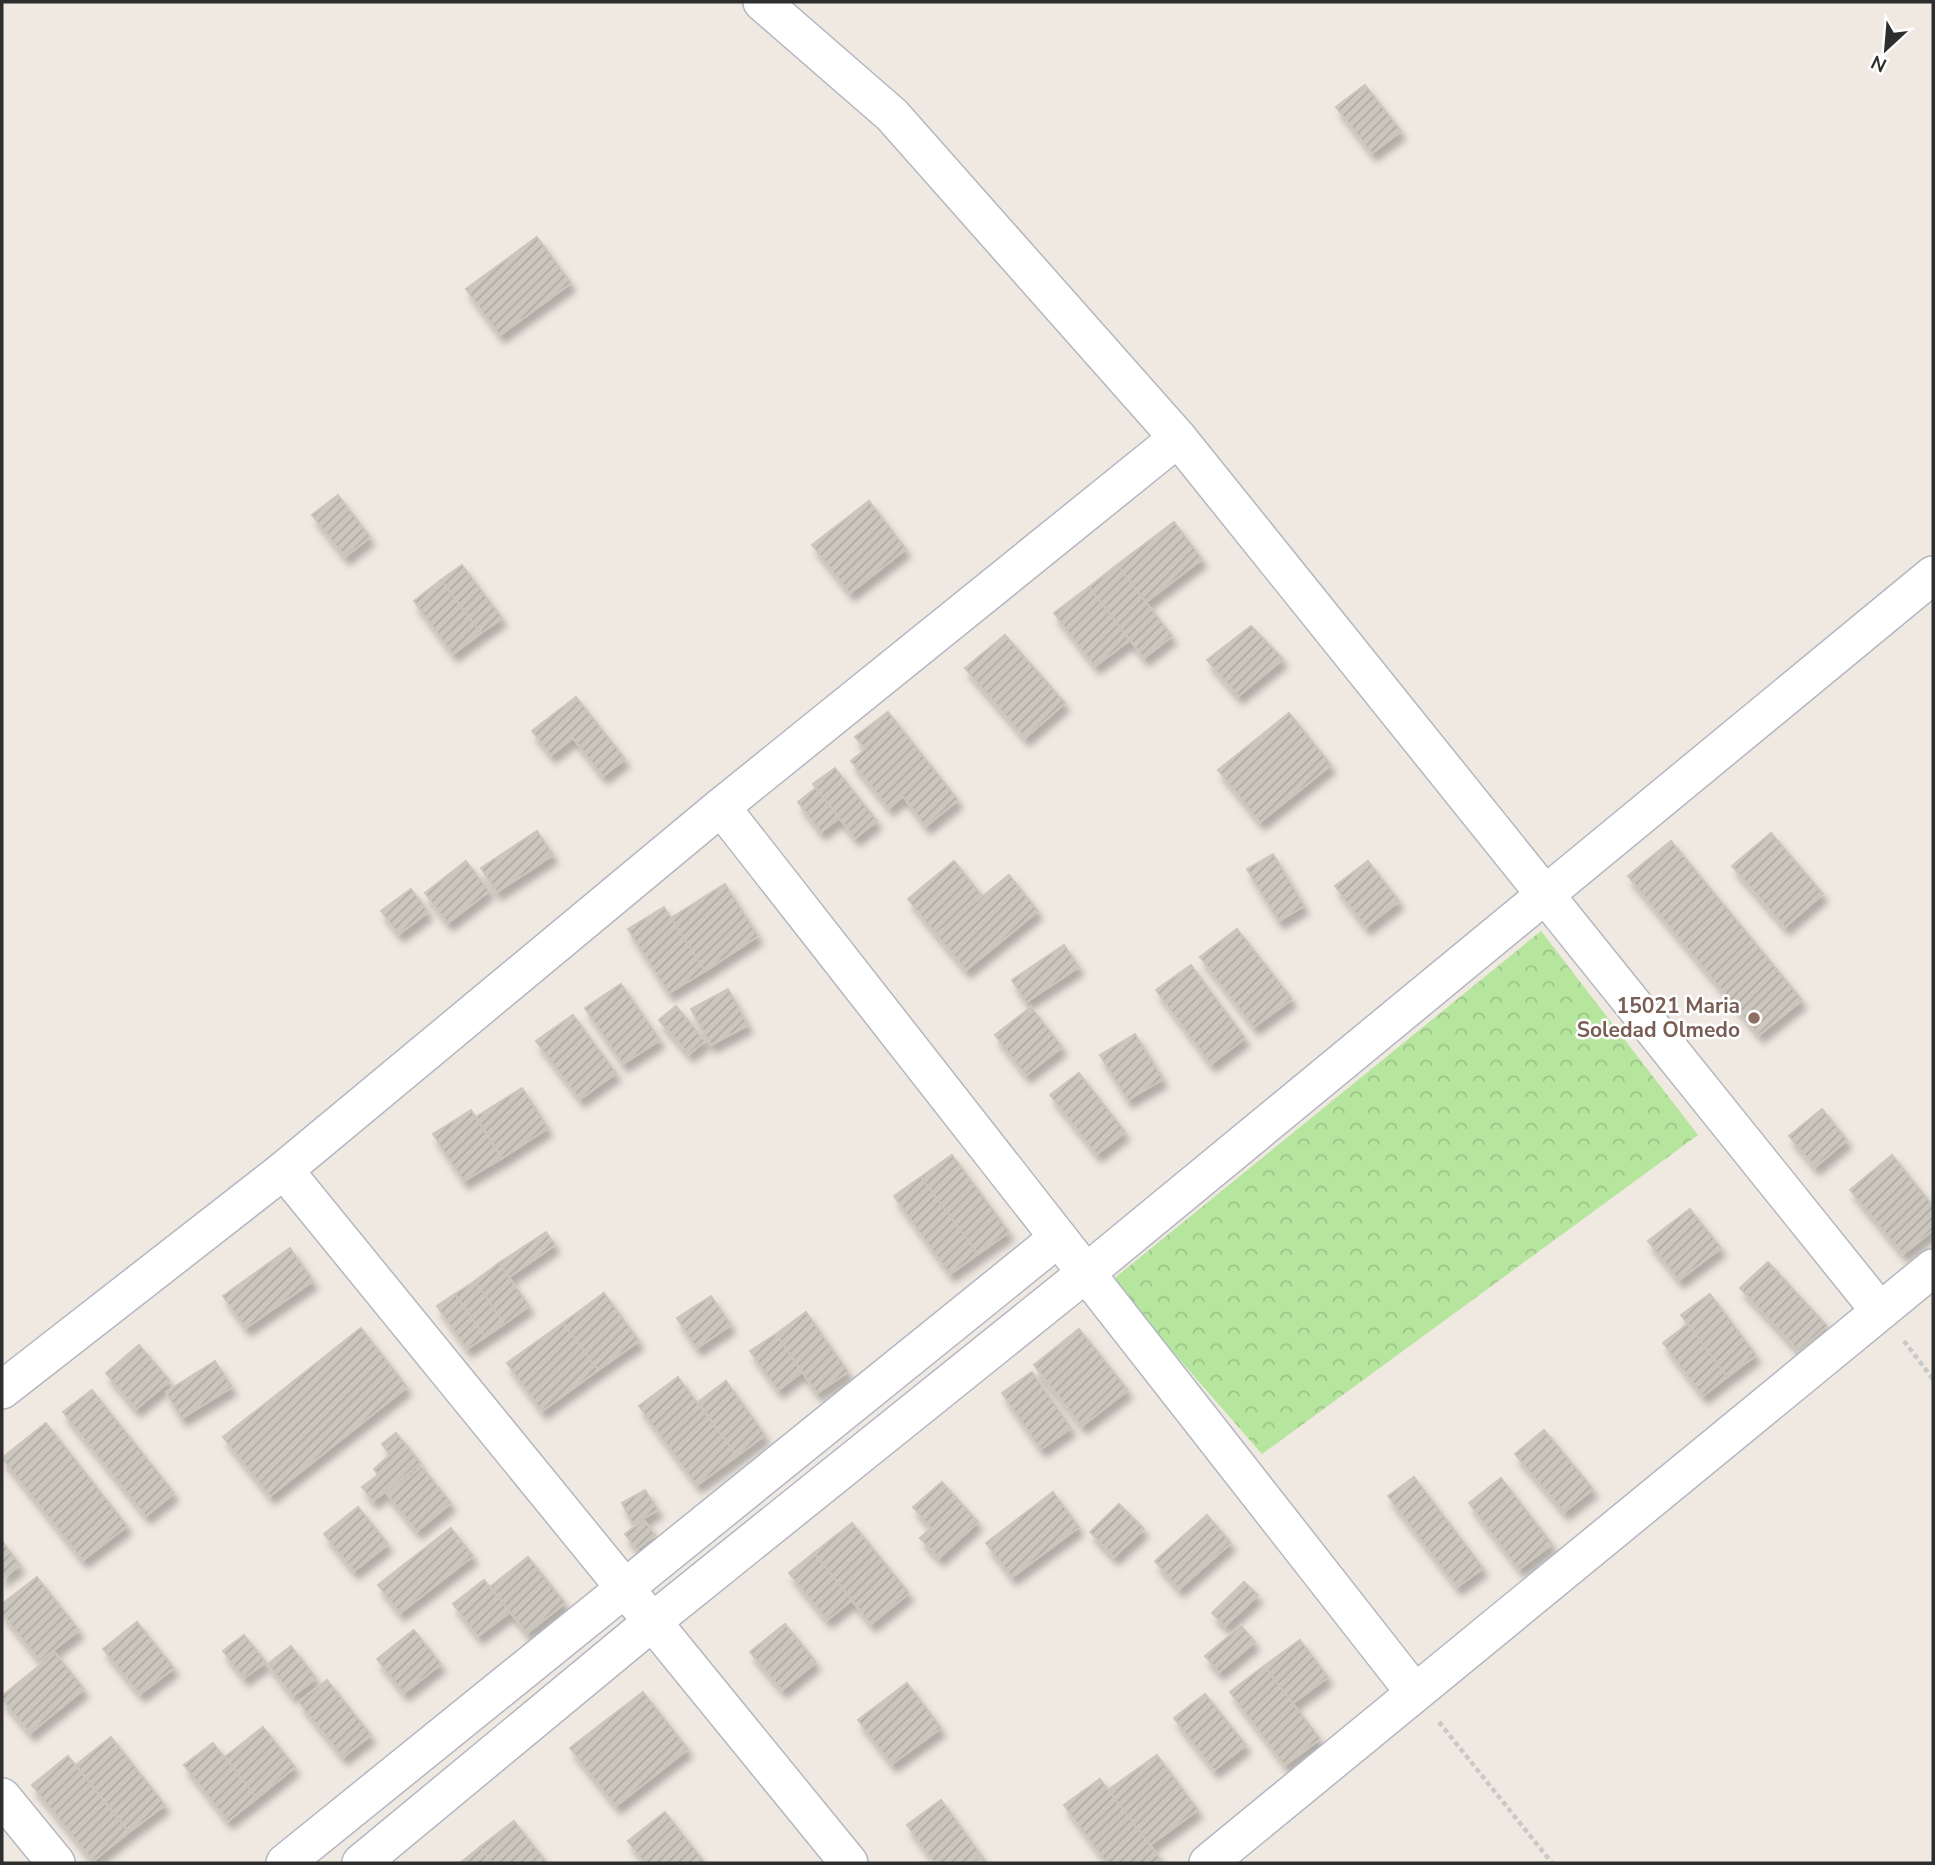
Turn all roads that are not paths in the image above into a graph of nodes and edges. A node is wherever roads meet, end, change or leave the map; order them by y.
1 (762, 2) edge
2 (1178, 438) junction
3 (1933, 575) edge
4 (721, 807) junction
5 (1546, 896) junction
6 (284, 1170) junction
7 (1058, 1238) junction
8 (1933, 1268) edge
9 (1086, 1273) junction
10 (1880, 1310) junction
11 (2, 1390) edge
12 (625, 1588) junction
13 (652, 1622) junction
14 (1415, 1693) junction
15 (2, 1797) edge
16 (56, 1863) edge
17 (285, 1863) edge
18 (361, 1863) edge
19 (849, 1863) edge
20 (1208, 1863) edge

1 - 2 street
2 - 4 street
2 - 5 street
3 - 5 street
4 - 6 street
4 - 7 street
5 - 9 street
5 - 10 street
6 - 11 street
6 - 12 street
7 - 9 street
7 - 12 street
8 - 10 street
9 - 13 street
9 - 14 street
10 - 14 street
12 - 13 street
12 - 17 street
13 - 18 street
13 - 19 street
14 - 20 street
15 - 16 street

